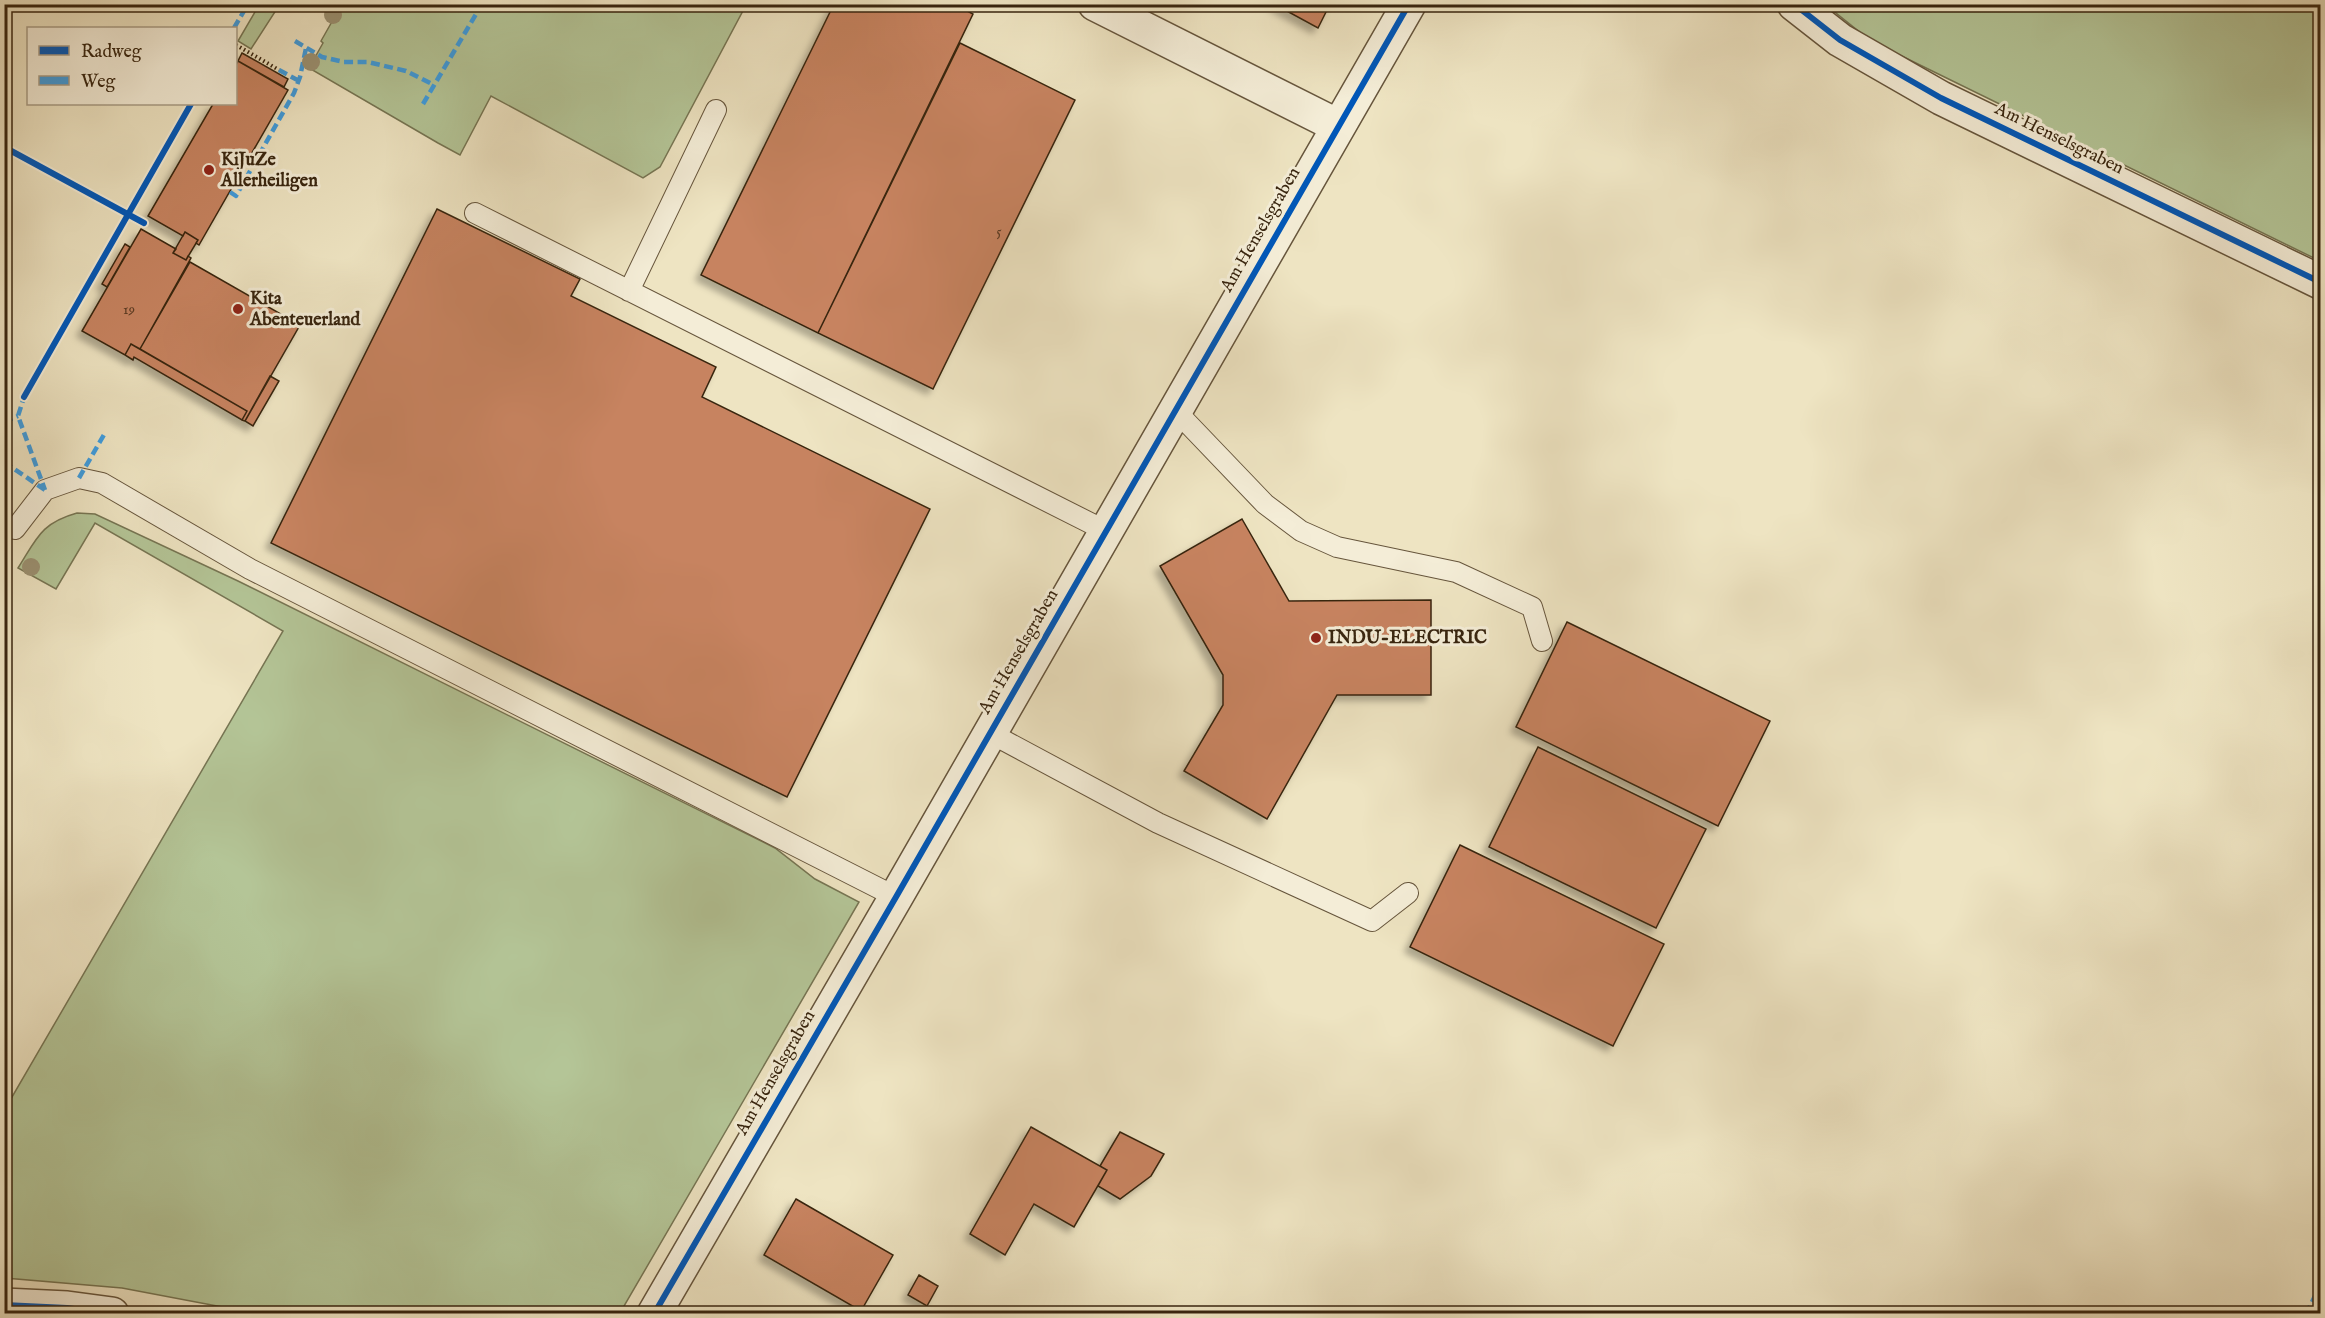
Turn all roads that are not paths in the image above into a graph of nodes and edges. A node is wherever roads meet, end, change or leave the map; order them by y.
1 (1095, 4) edge
2 (1409, 4) edge
3 (1794, 4) edge
4 (716, 110) dead end
5 (1338, 126) junction
6 (475, 213) dead end
7 (2320, 282) edge
8 (629, 291) junction
9 (1175, 410) junction
10 (15, 530) dead end
11 (1106, 531) junction
12 (1542, 641) dead end
13 (990, 733) junction
14 (1408, 892) dead end
15 (896, 897) junction
16 (4, 1305) edge
17 (112, 1314) edge
18 (654, 1314) edge

1 - 5 street
2 - 5 street, Am Henselsgraben
3 - 7 street, Am Henselsgraben
4 - 8 lane
5 - 9 street, Am Henselsgraben
6 - 8 lane
8 - 11 lane
9 - 11 street, Am Henselsgraben
9 - 12 lane
10 - 15 lane
11 - 13 street, Am Henselsgraben
13 - 14 lane
13 - 15 street, Am Henselsgraben
15 - 18 street, Am Henselsgraben
16 - 17 street

